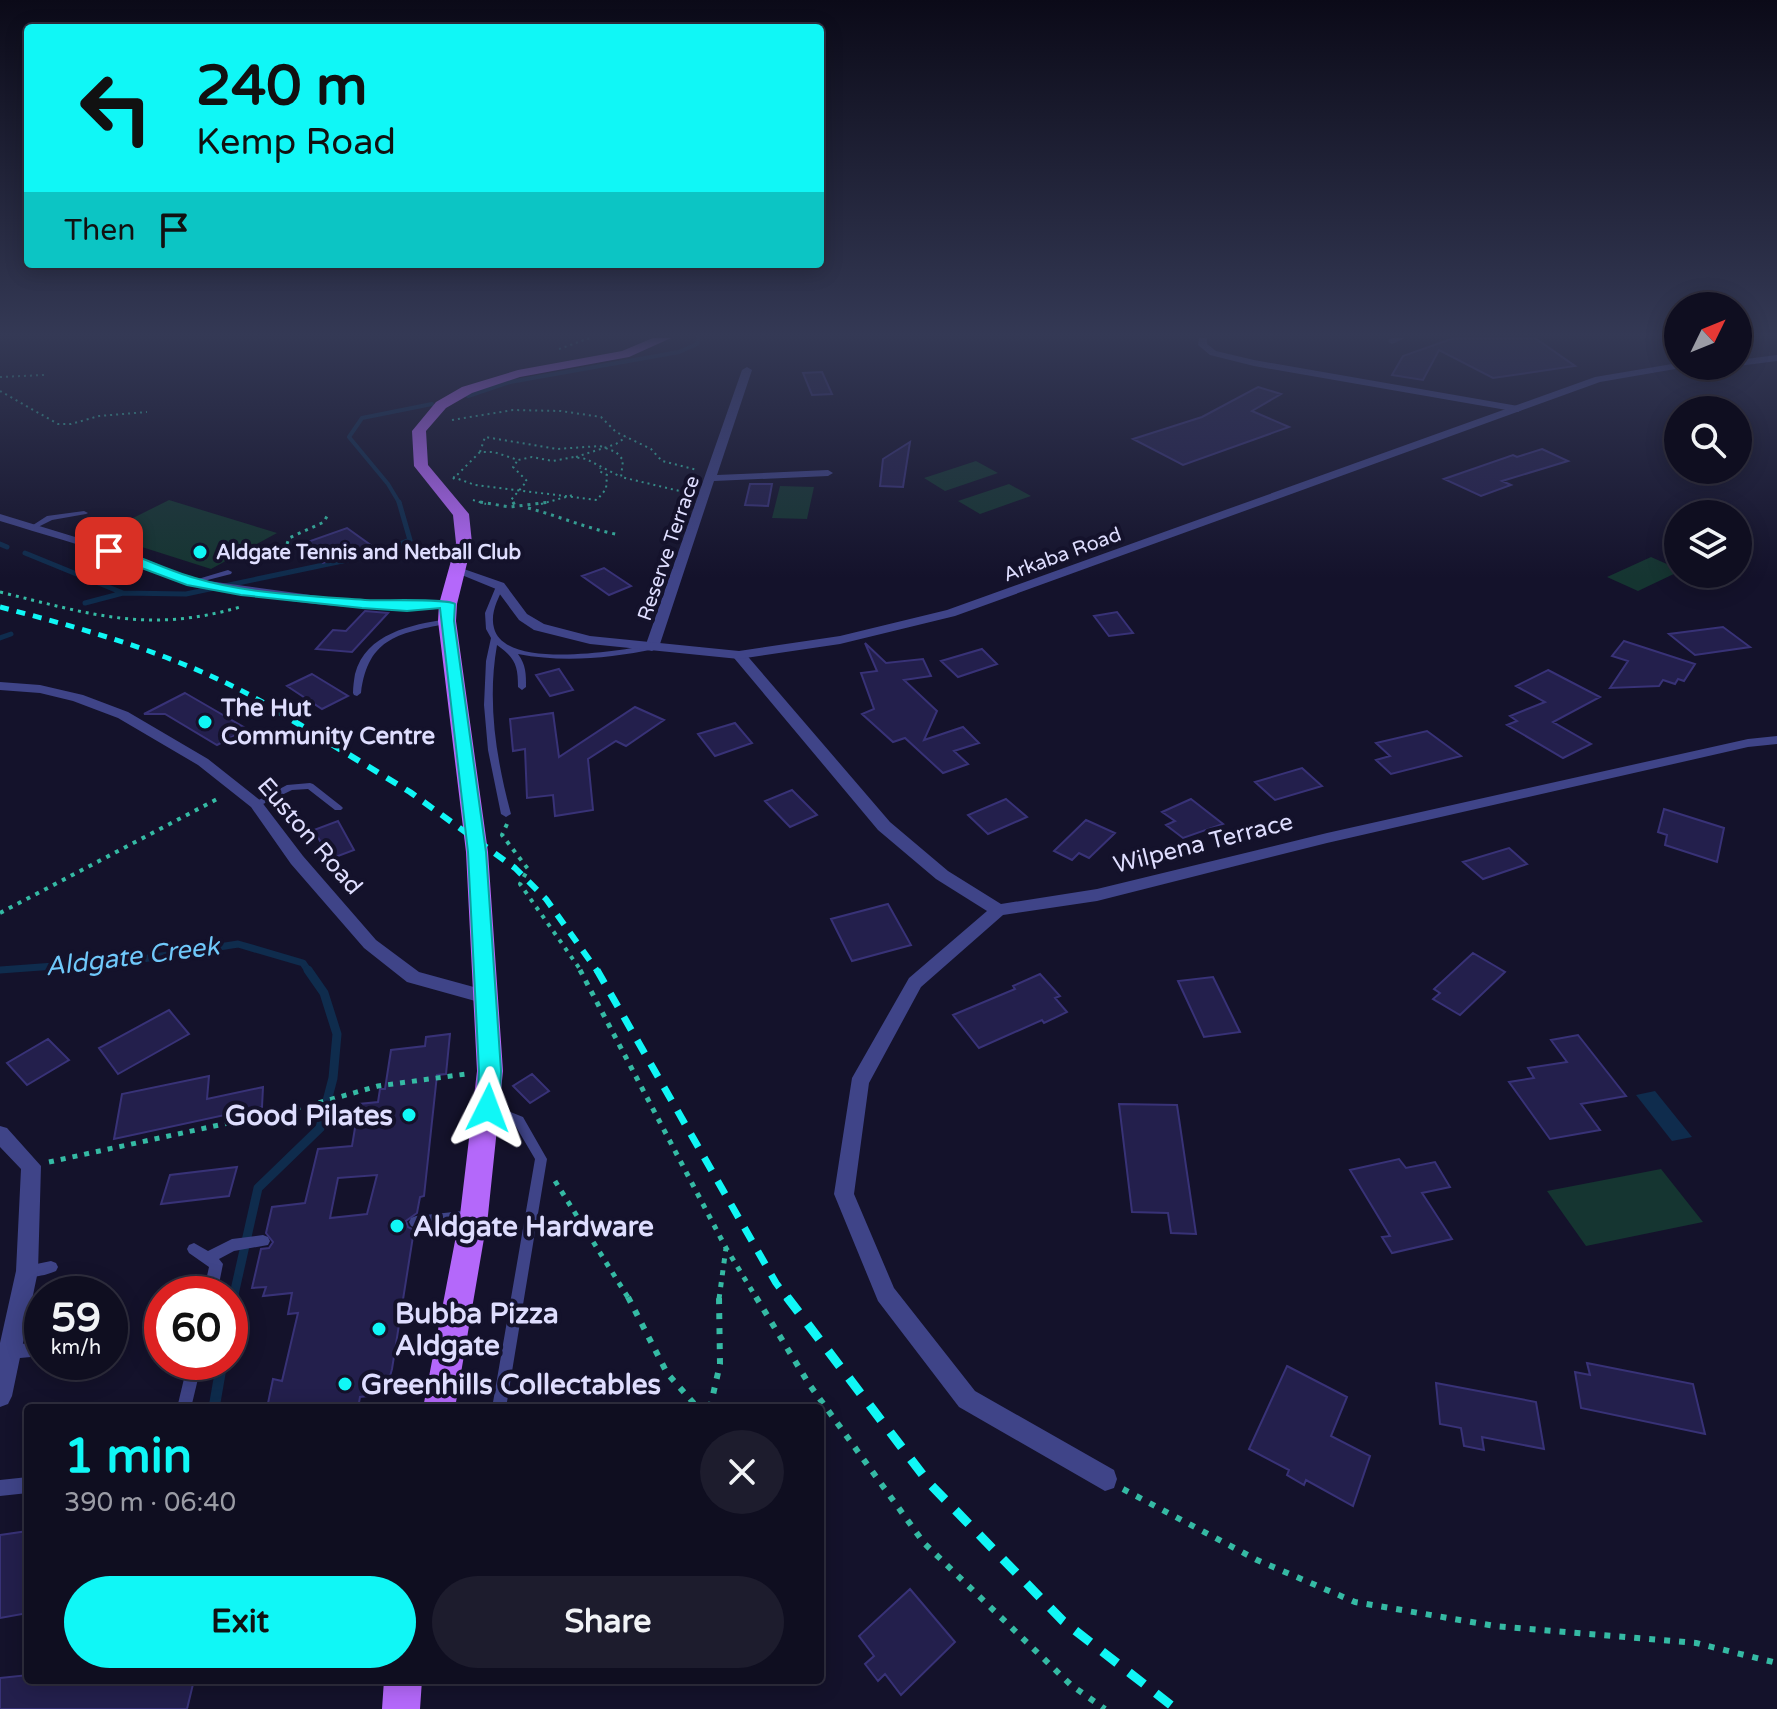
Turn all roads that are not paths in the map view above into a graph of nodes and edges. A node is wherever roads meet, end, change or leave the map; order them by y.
1 (430, 418) edge
2 (731, 418) edge
3 (1494, 418) edge
4 (828, 473) dead end
5 (712, 474) junction
6 (84, 513) dead end
7 (0, 517) edge
8 (34, 527) junction
9 (458, 571) junction
10 (228, 572) dead end
11 (192, 582) junction
12 (500, 586) junction
13 (447, 612) junction
14 (494, 640) junction
15 (652, 647) junction
16 (513, 651) junction
17 (739, 655) junction
18 (0, 686) edge
19 (522, 687) dead end
20 (357, 693) dead end
21 (1777, 740) edge
22 (256, 804) junction
23 (338, 808) dead end
24 (506, 814) road end
25 (998, 910) junction
26 (486, 997) junction
27 (488, 1108) junction
28 (0, 1134) edge
29 (474, 1215) junction
30 (416, 1222) dead end
31 (263, 1241) dead end
32 (194, 1249) dead end
33 (208, 1258) junction
34 (51, 1267) dead end
35 (27, 1271) junction
36 (214, 1276) edge
37 (24, 1351) edge
38 (9, 1352) junction
39 (191, 1380) edge
40 (0, 1396) edge
41 (185, 1404) edge
42 (440, 1404) edge
43 (500, 1404) edge
44 (1105, 1479) road end
45 (24, 1485) edge
46 (0, 1488) edge
47 (403, 1684) edge
48 (401, 1709) edge

1 - 9 main road
2 - 5 street, Reserve Terrace
3 - 17 street, Arkaba Road
4 - 5 street
5 - 15 street, Reserve Terrace
6 - 8 lane
7 - 8 street
8 - 11 street
9 - 12 street
9 - 13 main road
10 - 11 lane
11 - 13 street
12 - 14 lane
12 - 15 street, Arkaba Road
13 - 20 lane
13 - 26 main road
14 - 16 lane
14 - 24 lane
15 - 16 lane
15 - 17 street, Arkaba Road
16 - 19 lane
17 - 25 street
18 - 22 street, Euston Road
21 - 25 street, Wilpena Terrace
22 - 23 lane
22 - 26 street, Euston Road
25 - 44 street
26 - 27 main road
27 - 29 main road
27 - 43 lane
28 - 35 street
29 - 30 lane
29 - 42 main road
31 - 33 lane
32 - 33 lane
33 - 36 lane
34 - 35 lane
35 - 38 street
37 - 38 lane
38 - 40 street
39 - 41 lane
45 - 46 lane
47 - 48 main road

